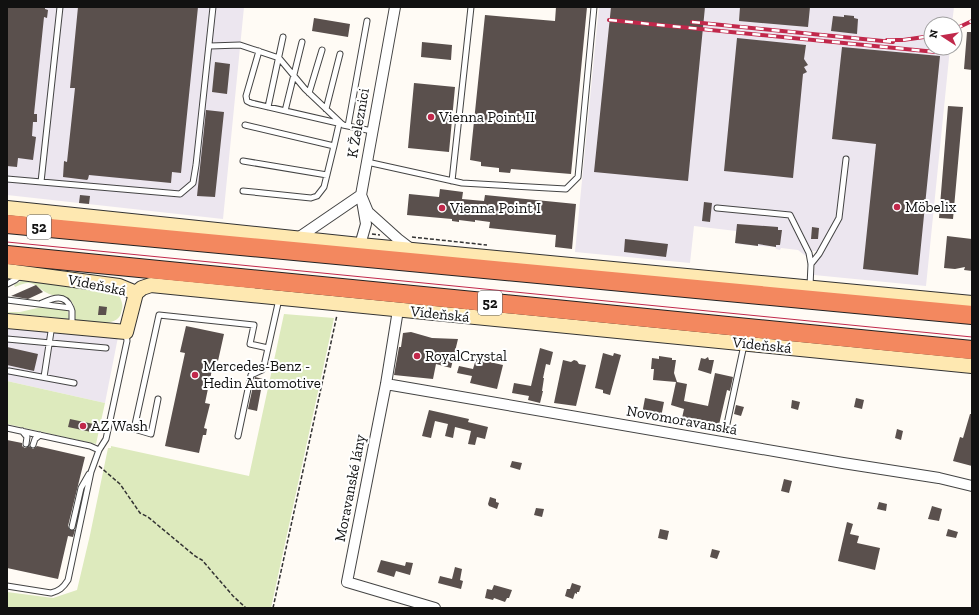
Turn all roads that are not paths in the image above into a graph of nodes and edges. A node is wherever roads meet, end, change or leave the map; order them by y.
1 (60, 7) edge
2 (213, 7) edge
3 (395, 7) edge
4 (471, 7) edge
5 (594, 7) edge
6 (367, 21) dead end
7 (283, 37) dead end
8 (302, 42) dead end
9 (210, 46) junction
10 (322, 50) dead end
11 (259, 51) junction
12 (340, 54) dead end
13 (279, 58) junction
14 (294, 76) junction
15 (309, 93) junction
16 (268, 107) junction
17 (326, 109) junction
18 (285, 111) junction
19 (245, 125) dead end
20 (343, 125) junction
21 (372, 131) junction
22 (334, 146) junction
23 (846, 159) dead end
24 (243, 161) dead end
25 (367, 162) junction
26 (327, 175) junction
27 (7, 179) edge
28 (452, 181) junction
29 (41, 182) junction
30 (242, 191) dead end
31 (361, 195) junction
32 (7, 208) edge
33 (718, 208) dead end
34 (7, 224) edge
35 (298, 238) junction
36 (360, 245) junction
37 (412, 249) junction
38 (7, 255) edge
39 (811, 264) junction
40 (7, 271) edge
41 (23, 273) junction
42 (7, 284) edge
43 (810, 287) junction
44 (136, 293) junction
45 (279, 299) junction
46 (7, 300) edge
47 (972, 303) edge
48 (398, 310) junction
49 (972, 315) edge
50 (7, 320) edge
51 (52, 324) junction
52 (72, 326) junction
53 (126, 332) junction
54 (7, 339) edge
55 (50, 342) junction
56 (745, 344) junction
57 (106, 348) dead end
58 (268, 348) junction
59 (972, 350) edge
60 (972, 366) edge
61 (9, 371) dead end
62 (44, 377) junction
63 (74, 383) dead end
64 (386, 384) junction
65 (158, 399) dead end
66 (726, 424) dead end
67 (7, 428) edge
68 (22, 431) junction
69 (40, 435) junction
70 (238, 436) dead end
71 (26, 444) dead end
72 (33, 446) dead end
73 (99, 450) junction
74 (91, 472) junction
75 (972, 486) edge
76 (72, 527) dead end
77 (7, 586) edge
78 (434, 608) edge

1 - 29 lane
2 - 9 lane
3 - 21 street, K Železnici
4 - 28 lane
5 - 28 lane
6 - 20 lane
7 - 13 lane
8 - 14 lane
9 - 11 lane
9 - 29 lane
10 - 15 lane
11 - 13 lane
11 - 16 lane
12 - 17 lane
13 - 14 lane
13 - 16 lane
14 - 15 lane
14 - 18 lane
15 - 17 lane
16 - 18 lane
17 - 20 lane
18 - 20 lane
19 - 22 lane
20 - 21 lane
20 - 22 lane
21 - 25 street, K Železnici
22 - 26 lane
23 - 39 lane
24 - 26 lane
25 - 28 lane
25 - 31 street, K Železnici
26 - 30 lane
27 - 29 lane
31 - 35 street
31 - 36 street, K Železnici
31 - 37 street
32 - 35 street
33 - 39 lane
34 - 49 highway, 52
35 - 36 street
36 - 37 street
37 - 43 street
38 - 59 highway, Vídeňská / 52
39 - 43 lane
40 - 41 street, Vídeňská
41 - 42 lane
41 - 44 street, Vídeňská
43 - 47 street
44 - 45 street, Vídeňská
44 - 53 street
45 - 48 street, Vídeňská
45 - 58 lane
46 - 52 lane
48 - 56 street, Vídeňská
48 - 64 street, Moravanské lány
50 - 51 street
51 - 52 street
51 - 55 lane
52 - 53 street
53 - 73 lane
54 - 55 lane
55 - 57 lane
55 - 62 lane
56 - 60 street, Vídeňská
56 - 66 lane
58 - 65 lane
58 - 70 lane
61 - 62 lane
62 - 63 lane
64 - 75 street, Novomoravanská
64 - 78 street, Moravanské lány
67 - 68 lane
68 - 69 lane
68 - 71 lane
69 - 72 lane
69 - 73 lane
73 - 74 lane
74 - 76 lane
74 - 77 lane

